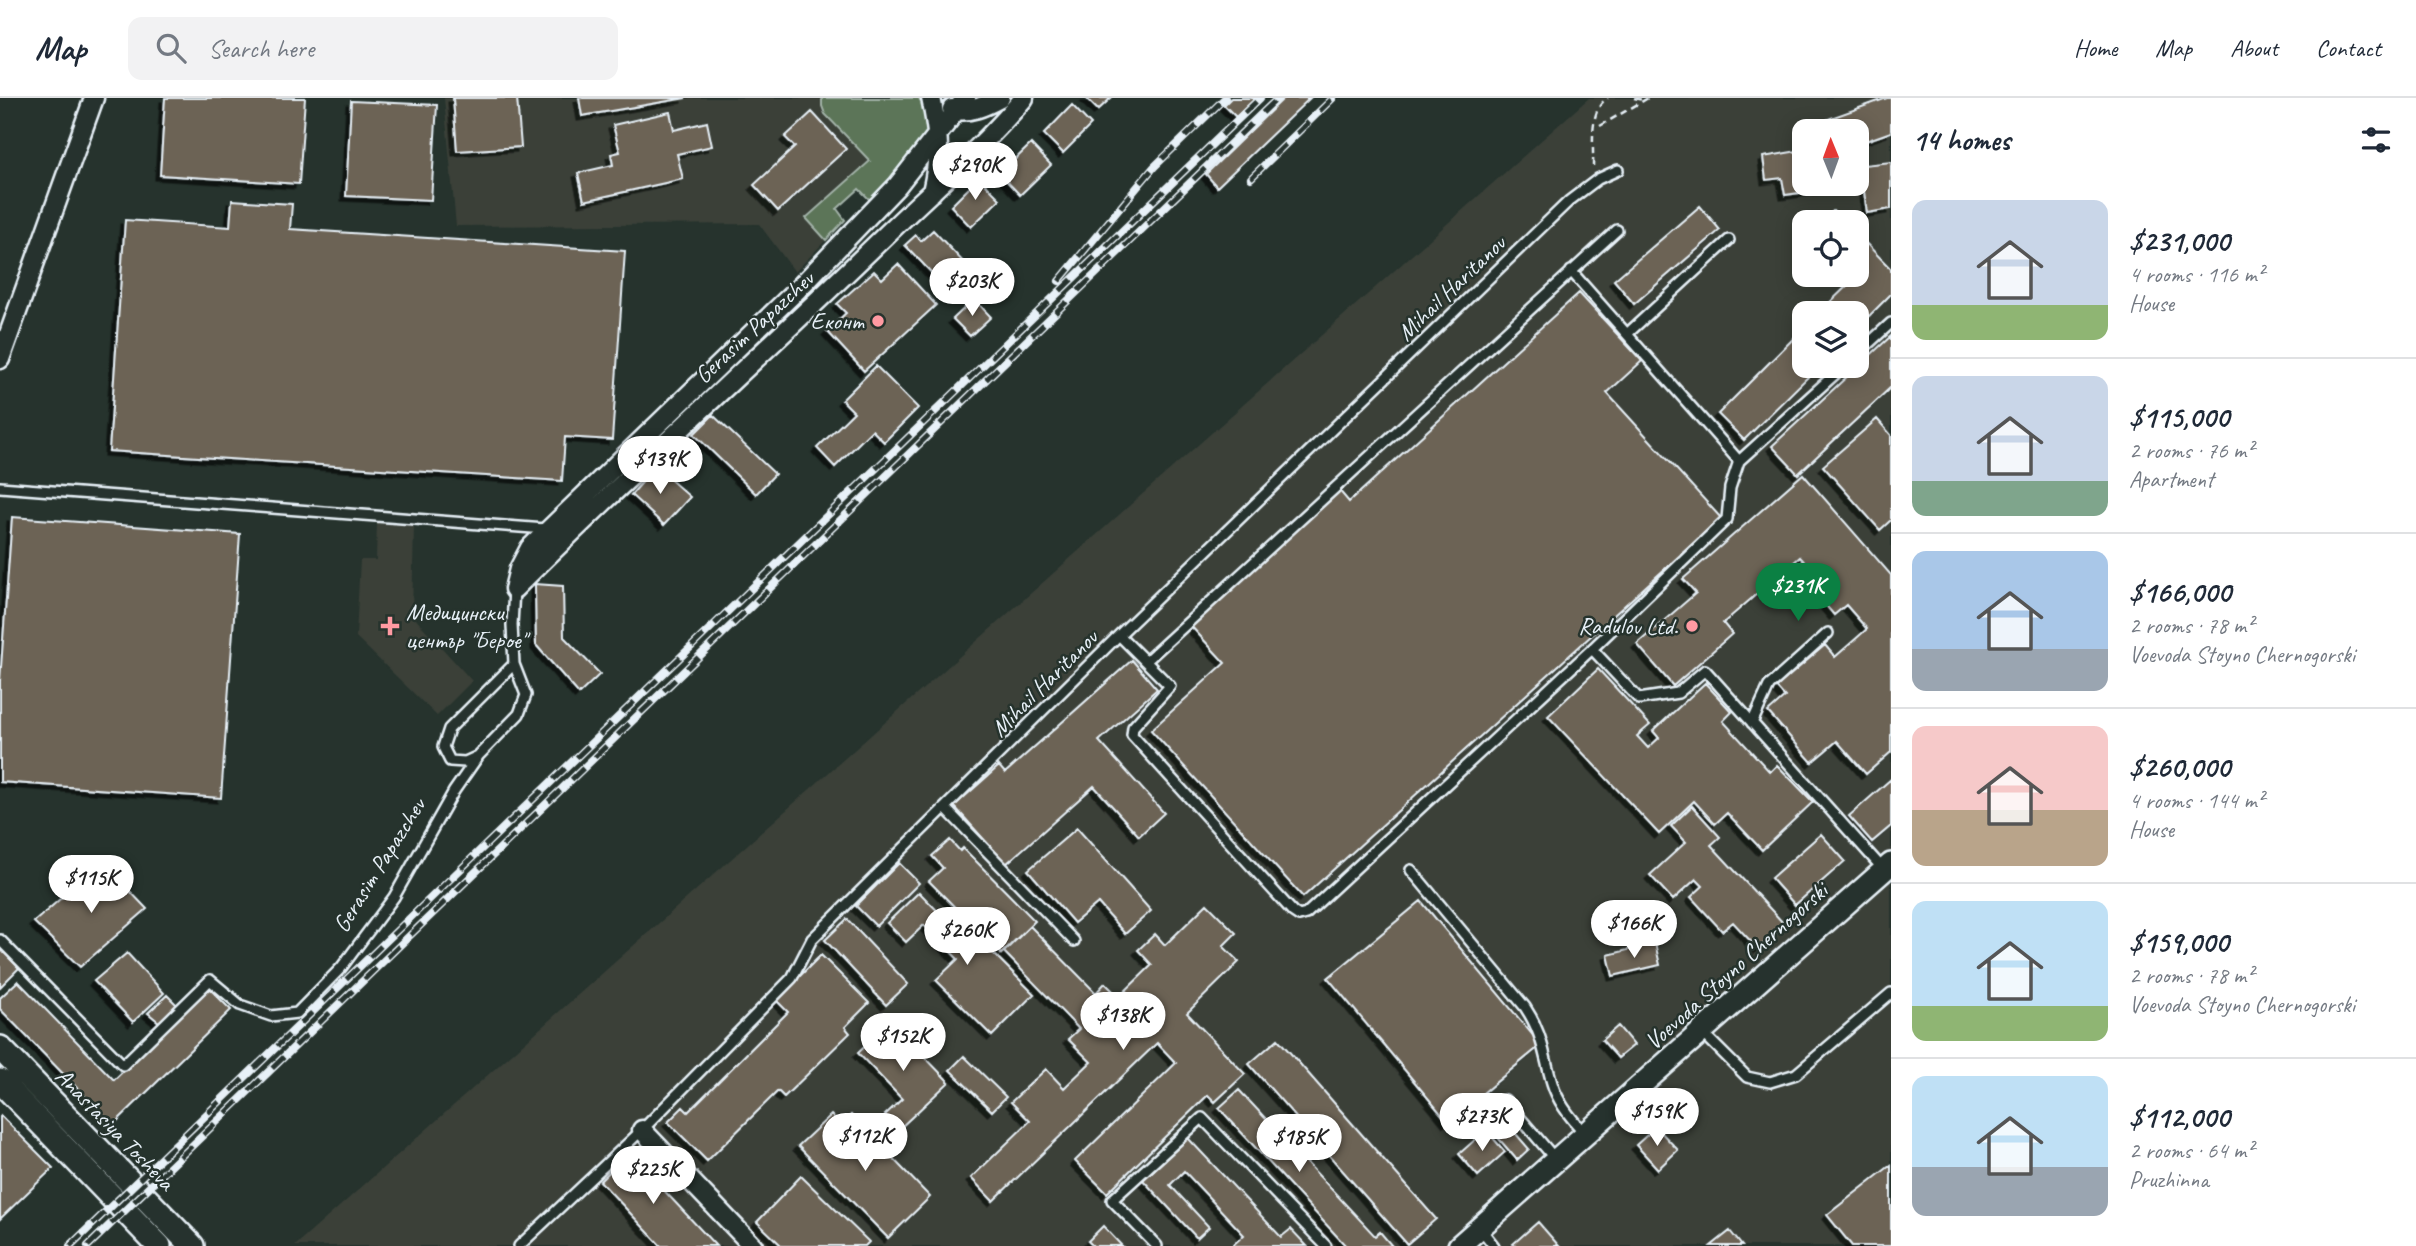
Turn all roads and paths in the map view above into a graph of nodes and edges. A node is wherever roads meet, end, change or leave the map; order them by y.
1 (94, 98) edge
2 (933, 98) edge
3 (1000, 98) edge
4 (1024, 98) edge
5 (1608, 98) edge
6 (1634, 98) edge
7 (1646, 99) edge
8 (961, 104) edge
9 (1600, 126) dead end
10 (939, 134) junction
11 (1618, 170) dead end
12 (1592, 183) junction
13 (932, 192) junction
14 (1617, 230) dead end
15 (1729, 240) dead end
16 (1571, 271) junction
17 (797, 290) junction
18 (816, 304) junction
19 (1891, 323) edge
20 (1627, 334) junction
21 (1869, 343) edge
22 (0, 359) edge
23 (1831, 378) edge
24 (1739, 461) junction
25 (0, 487) edge
26 (552, 528) junction
27 (571, 531) junction
28 (514, 589) junction
29 (1828, 633) dead end
30 (1119, 635) junction
31 (1592, 649) junction
32 (1146, 661) junction
33 (514, 664) junction
34 (1752, 723) junction
35 (479, 755) junction
36 (945, 808) junction
37 (1887, 867) edge
38 (1411, 870) dead end
39 (0, 940) edge
40 (1074, 941) dead end
41 (1891, 993) edge
42 (1702, 1031) junction
43 (0, 1048) edge
44 (0, 1081) edge
45 (1505, 1100) dead end
46 (642, 1129) junction
47 (1586, 1134) junction
48 (1556, 1161) junction
49 (1480, 1228) junction
50 (159, 1246) edge
51 (192, 1246) edge
52 (519, 1246) edge
53 (753, 1246) edge
54 (1157, 1246) edge
55 (1326, 1246) edge
56 (1460, 1246) edge
57 (1494, 1246) edge

1 - 22 street
2 - 8 street
2 - 10 street
3 - 8 street
4 - 13 street, Gerasim Papazchev
5 - 12 path
6 - 7 path
7 - 9 path
8 - 10 street, Gerasim Papazchev
10 - 13 street
10 - 17 street, Gerasim Papazchev
11 - 12 lane, Mihail Haritanov
12 - 30 lane, Mihail Haritanov
13 - 18 street, Gerasim Papazchev
14 - 16 lane
15 - 20 lane
16 - 20 lane
16 - 32 lane
17 - 18 street
17 - 26 street, Gerasim Papazchev
18 - 27 street, Gerasim Papazchev
19 - 21 lane
20 - 24 lane
23 - 24 lane
24 - 31 lane
25 - 26 lane
26 - 27 lane
26 - 28 street, Gerasim Papazchev
27 - 28 street, Gerasim Papazchev
28 - 33 lane, Gerasim Papazchev
29 - 34 lane
30 - 32 lane
30 - 36 lane, Mihail Haritanov
31 - 32 lane
31 - 34 lane
33 - 35 lane, Gerasim Papazchev
33 - 35 lane
34 - 37 lane
35 - 39 lane, Gerasim Papazchev
36 - 40 lane
36 - 46 lane, Mihail Haritanov
37 - 42 street, Voevoda Stoyno Chernogorski
38 - 47 lane
41 - 42 lane
42 - 47 street, Voevoda Stoyno Chernogorski
43 - 51 main road, Anastasiya Tosheva
44 - 50 main road, Anastasiya Tosheva
45 - 48 lane
46 - 52 lane, Mihail Haritanov
46 - 53 street
47 - 48 street, Voevoda Stoyno Chernogorski
48 - 49 street, Voevoda Stoyno Chernogorski
49 - 56 street, Voevoda Stoyno Chernogorski
49 - 57 lane
54 - 55 lane

